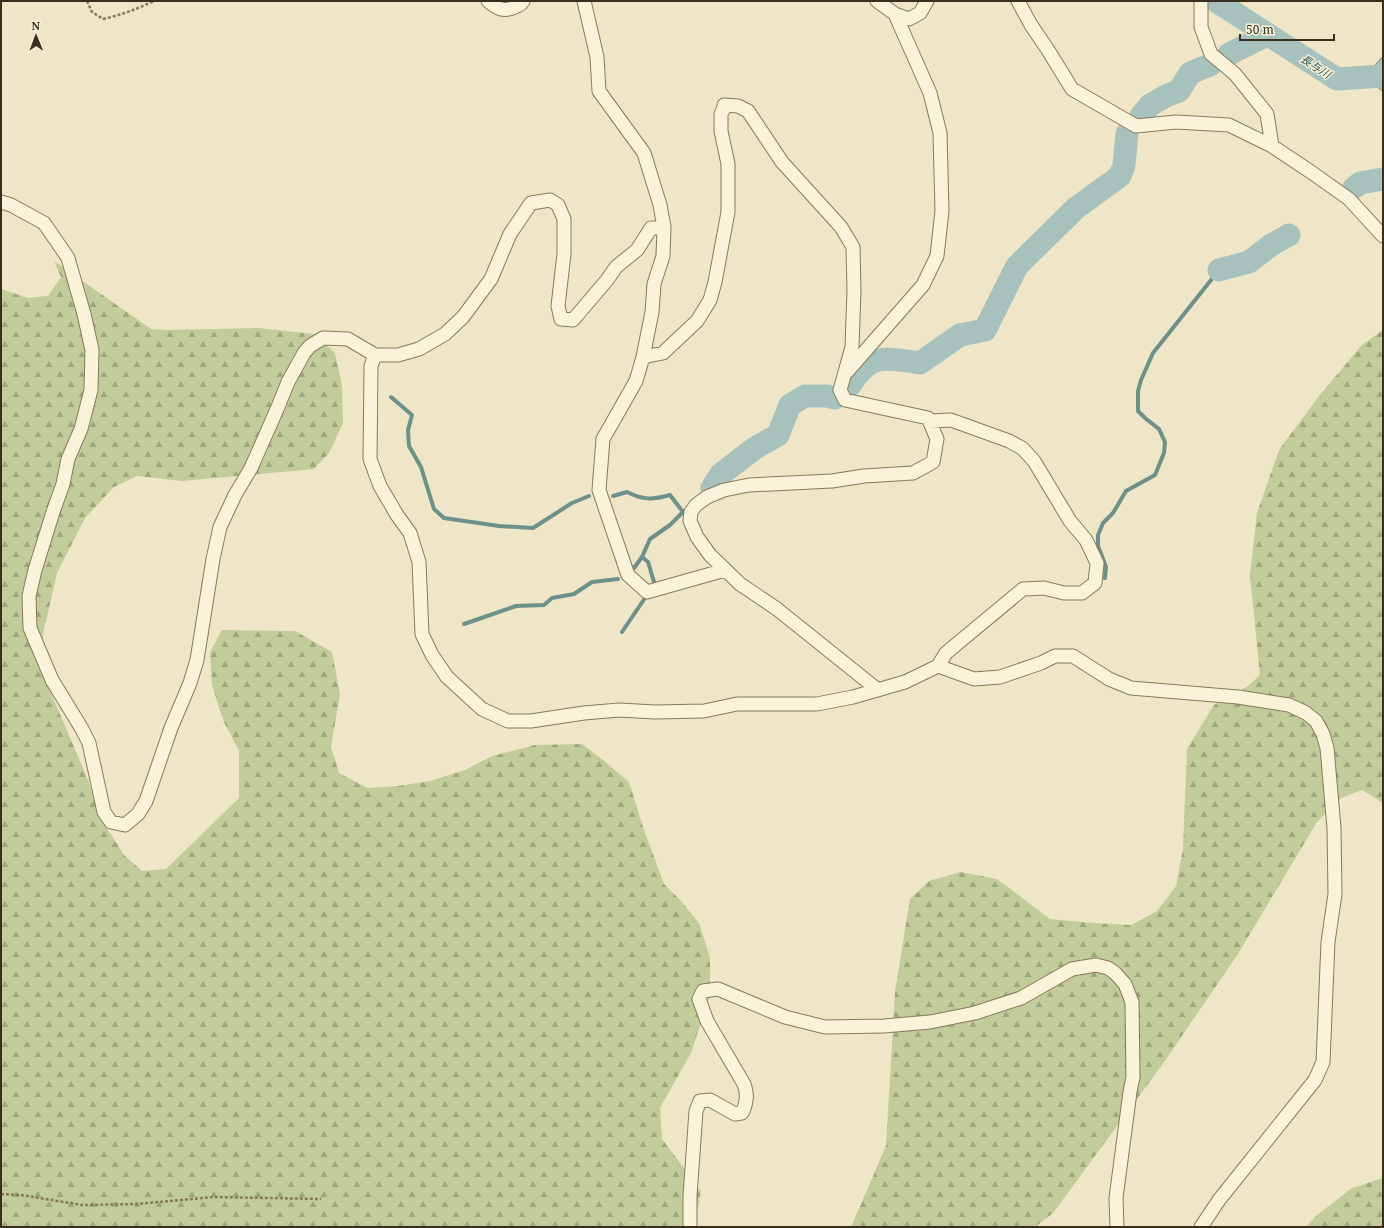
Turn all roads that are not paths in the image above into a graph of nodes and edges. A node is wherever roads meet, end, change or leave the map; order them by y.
1 (488, 1) edge
2 (523, 1) edge
3 (584, 1) edge
4 (877, 1) edge
5 (927, 1) edge
6 (1018, 1) edge
7 (1201, 2) edge
8 (895, 14) junction
9 (1272, 146) junction
10 (1, 202) edge
11 (664, 227) junction
12 (1383, 236) edge
13 (375, 355) junction
14 (643, 357) junction
15 (844, 376) junction
16 (928, 418) junction
17 (725, 570) junction
18 (938, 666) junction
19 (878, 690) junction
20 (690, 1227) edge
21 (1117, 1227) edge
22 (1201, 1227) edge

1 - 2 street
3 - 11 street
4 - 8 street
5 - 8 street
6 - 9 street
7 - 9 street
8 - 15 street
9 - 12 street
10 - 13 street
11 - 13 street
11 - 14 street
13 - 19 street
14 - 15 street
14 - 17 street
15 - 16 street
16 - 17 street
16 - 18 street
17 - 19 street
18 - 19 street
18 - 22 street
20 - 21 street

